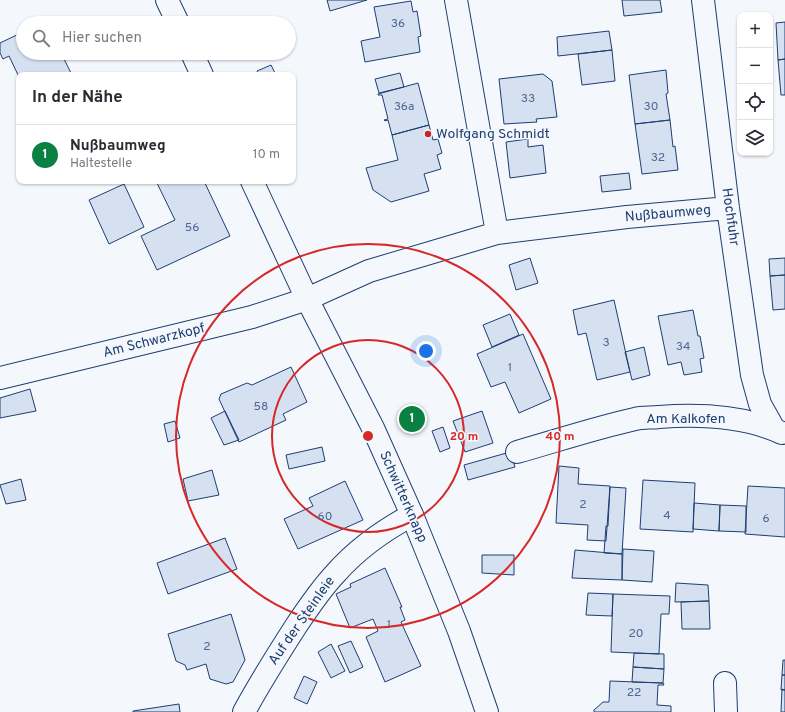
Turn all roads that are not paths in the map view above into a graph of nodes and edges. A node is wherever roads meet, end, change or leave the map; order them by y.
1 (167, 0) edge
2 (456, 0) edge
3 (702, 0) edge
4 (175, 16) edge
5 (195, 60) edge
6 (201, 72) edge
7 (253, 184) edge
8 (728, 208) junction
9 (497, 233) junction
10 (307, 298) junction
11 (0, 378) edge
12 (779, 432) edge
13 (517, 452) dead end
14 (412, 515) junction
15 (726, 683) dead end
16 (244, 712) edge
17 (487, 712) edge
18 (726, 712) edge

1 - 4 street
2 - 9 street
3 - 8 street, Hochfuhr
5 - 6 street
7 - 10 street, Schwitterknapp
8 - 9 street, Nußbaumweg
8 - 12 street, Hochfuhr
9 - 10 street, Nußbaumweg
10 - 11 street, Am Schwarzkopf
10 - 14 street, Schwitterknapp
12 - 13 street, Am Kalkofen
14 - 16 street, Auf der Steinleie
14 - 17 street, Schwitterknapp
15 - 18 street

